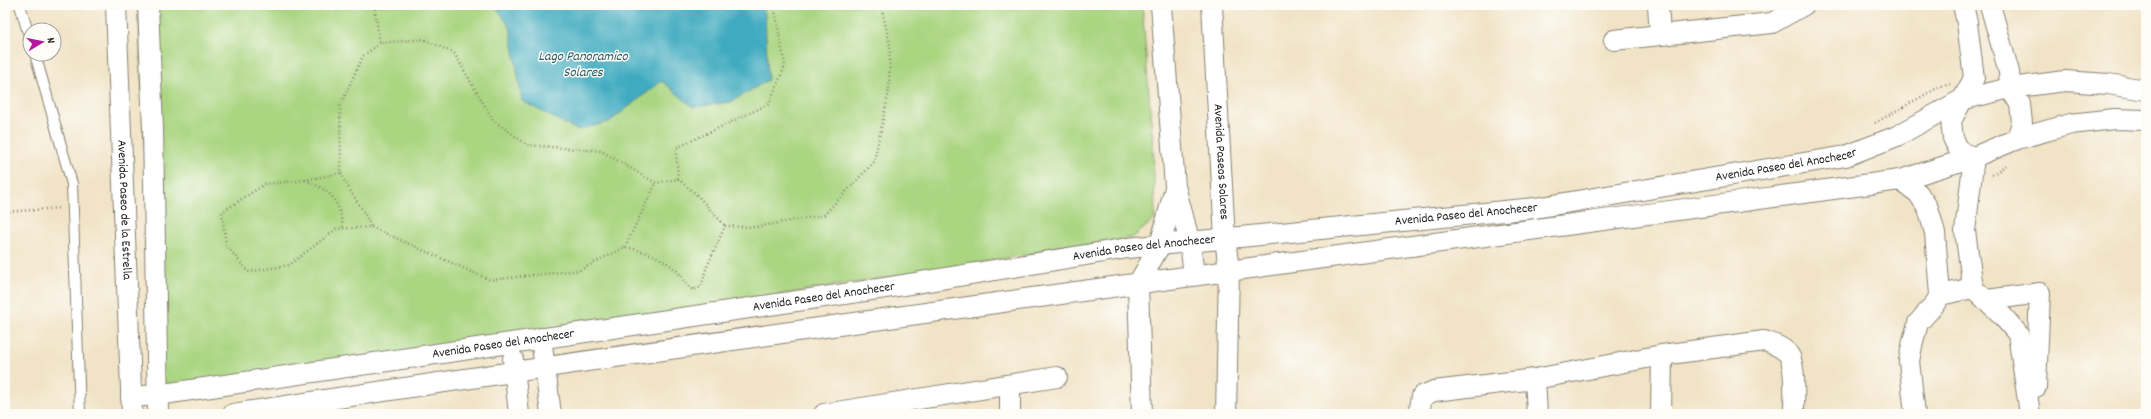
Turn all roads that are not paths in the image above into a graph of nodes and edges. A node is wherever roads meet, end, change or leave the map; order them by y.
1 (20, 5) edge
2 (116, 5) edge
3 (148, 5) edge
4 (1161, 5) edge
5 (1212, 5) edge
6 (1658, 5) edge
7 (1804, 5) edge
8 (1991, 9) edge
9 (1771, 14) edge
10 (1965, 14) edge
11 (25, 22) edge
12 (1660, 34) junction
13 (1614, 40) dead end
14 (37, 62) edge
15 (2010, 88) junction
16 (2146, 90) edge
17 (1961, 100) junction
18 (2146, 120) edge
19 (2017, 139) junction
20 (1974, 157) junction
21 (1900, 180) junction
22 (1176, 186) junction
23 (1225, 239) junction
24 (1190, 243) junction
25 (1160, 245) junction
26 (1229, 270) junction
27 (1194, 275) junction
28 (1138, 284) junction
29 (1940, 294) junction
30 (1980, 294) junction
31 (541, 338) junction
32 (512, 343) junction
33 (1662, 355) junction
34 (546, 367) junction
35 (514, 371) junction
36 (1057, 377) dead end
37 (1535, 378) junction
38 (1010, 385) junction
39 (132, 405) edge
40 (157, 405) edge
41 (879, 410) edge
42 (80, 414) edge
43 (233, 414) edge
44 (519, 414) edge
45 (550, 414) edge
46 (824, 414) edge
47 (1010, 414) edge
48 (1142, 414) edge
49 (1226, 414) edge
50 (1419, 414) edge
51 (1537, 414) edge
52 (1661, 414) edge
53 (1794, 414) edge
54 (1915, 414) edge
55 (2030, 414) edge
56 (2035, 414) edge

1 - 11 lane
2 - 39 street, Avenida Paseo de la Estrella
3 - 40 street
4 - 22 street
5 - 23 street, Avenida Paseos Solares
6 - 12 street
7 - 9 street
8 - 10 street
8 - 15 street
9 - 12 street
10 - 17 street
12 - 13 street
14 - 42 lane
15 - 16 street, Avenida Paseo del Anochecer
15 - 17 street, Avenida Paseo del Anochecer
15 - 19 street
17 - 20 street
17 - 23 street, Avenida Paseo del Anochecer
18 - 19 street, Avenida Paseo del Anochecer
19 - 20 street, Avenida Paseo del Anochecer
20 - 21 street, Avenida Paseo del Anochecer
20 - 30 street
21 - 26 street, Avenida Paseo del Anochecer
21 - 29 street
22 - 24 street
22 - 25 street
23 - 24 street, Avenida Paseo del Anochecer
23 - 26 street, Avenida Paseos Solares
24 - 25 street, Avenida Paseo del Anochecer
24 - 27 street
25 - 28 street
25 - 31 street, Avenida Paseo del Anochecer
26 - 27 street, Avenida Paseo del Anochecer
26 - 49 street, Avenida Paseos Solares
27 - 28 street, Avenida Paseo del Anochecer
28 - 34 street, Avenida Paseo del Anochecer
28 - 48 street
29 - 30 street
29 - 54 street
30 - 55 street
30 - 56 street
31 - 32 street, Avenida Paseo del Anochecer
31 - 34 street
32 - 35 street
32 - 40 street, Avenida Paseo del Anochecer
33 - 37 street
33 - 52 street
33 - 53 street
34 - 35 street, Avenida Paseo del Anochecer
34 - 45 street
35 - 43 street, Avenida Paseo del Anochecer
35 - 44 street
36 - 38 street
37 - 50 street
37 - 51 street
38 - 41 street
38 - 47 street
39 - 40 street, Avenida Paseo del Anochecer
41 - 46 street

